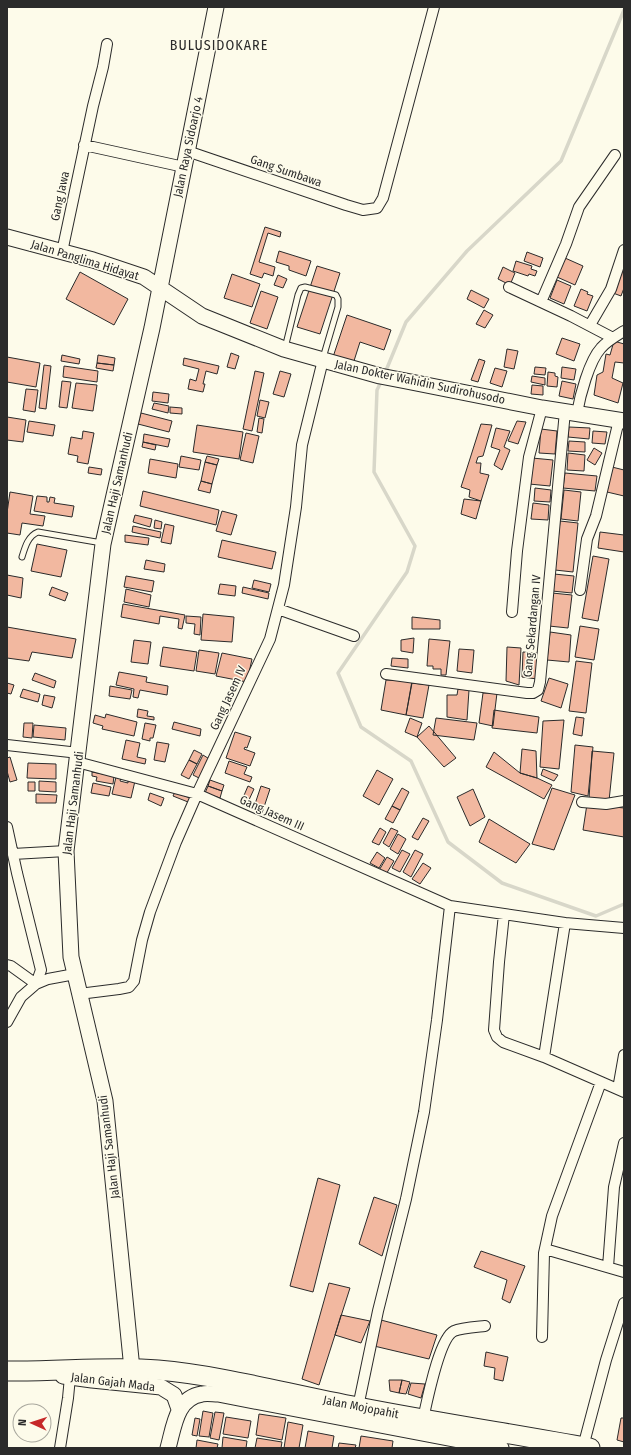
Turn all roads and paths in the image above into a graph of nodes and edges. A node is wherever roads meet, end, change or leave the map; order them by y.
1 (216, 7) edge
2 (434, 7) edge
3 (107, 44) dead end
4 (84, 146) junction
5 (187, 151) junction
6 (615, 155) dead end
7 (184, 166) junction
8 (7, 237) edge
9 (624, 250) edge
10 (62, 252) junction
11 (509, 287) dead end
12 (160, 288) junction
13 (541, 302) junction
14 (590, 325) junction
15 (624, 331) edge
16 (613, 338) junction
17 (284, 349) junction
18 (323, 360) junction
19 (542, 408) junction
20 (571, 412) junction
21 (622, 420) edge
22 (103, 544) junction
23 (22, 557) dead end
24 (580, 590) dead end
25 (278, 609) junction
26 (512, 612) dead end
27 (354, 636) dead end
28 (386, 674) dead end
29 (7, 745) edge
30 (78, 758) junction
31 (197, 794) junction
32 (624, 801) edge
33 (582, 802) dead end
34 (7, 827) edge
35 (66, 851) junction
36 (13, 854) junction
37 (450, 906) junction
38 (504, 914) junction
39 (565, 923) junction
40 (624, 928) edge
41 (7, 965) edge
42 (75, 974) junction
43 (36, 984) junction
44 (79, 994) junction
45 (7, 1022) edge
46 (624, 1055) edge
47 (544, 1057) junction
48 (600, 1082) junction
49 (621, 1090) edge
50 (624, 1143) edge
51 (545, 1249) junction
52 (608, 1267) junction
53 (624, 1272) edge
54 (624, 1303) edge
55 (485, 1326) dead end
56 (542, 1337) dead end
57 (132, 1369) junction
58 (7, 1371) edge
59 (35, 1372) junction
60 (70, 1377) junction
61 (358, 1407) junction
62 (179, 1409) junction
63 (423, 1419) junction
64 (586, 1447) edge
65 (60, 1448) edge
66 (168, 1448) edge
67 (501, 1448) edge

1 - 5 street, Jalan Raya Sidoarjo 4
2 - 5 street, Gang Sumbawa
3 - 4 street, Gang Jawa
4 - 7 street
4 - 10 street, Gang Jawa
5 - 7 street, Jalan Raya Sidoarjo 4
6 - 13 street
7 - 12 street, Jalan Raya Sidoarjo 4
8 - 10 street, Jalan Panglima Hidayat
9 - 14 street
10 - 12 street, Jalan Panglima Hidayat
11 - 13 street
12 - 17 street, Jalan Dokter Wahidin Sudirohusodo
12 - 22 street, Jalan Haji Samanhudi
13 - 14 street
14 - 16 street
15 - 16 street
16 - 20 street
17 - 18 street, Jalan Dokter Wahidin Sudirohusodo
17 - 18 lane
18 - 19 street, Jalan Dokter Wahidin Sudirohusodo
18 - 25 street, Gang Jasem IV
19 - 20 street, Jalan Dokter Wahidin Sudirohusodo
19 - 26 street
20 - 21 street, Jalan Dokter Wahidin Sudirohusodo
20 - 28 street, Gang Sekardangan IV
21 - 24 street
22 - 23 lane
22 - 30 street, Jalan Haji Samanhudi
25 - 27 street
25 - 31 street, Gang Jasem IV
29 - 30 street, Gang Jasem III
30 - 31 street, Gang Jasem III
30 - 35 street, Jalan Haji Samanhudi
31 - 37 street, Gang Jasem III
31 - 44 street, Gang Jasem IV
32 - 33 street
34 - 36 street
35 - 36 street
35 - 42 street, Jalan Haji Samanhudi
36 - 43 street
37 - 38 street, Gang Jasem III
37 - 61 street
38 - 39 street, Gang Jasem III
38 - 47 street
39 - 40 street, Gang Jasem III
39 - 47 street
41 - 43 street
42 - 43 street
42 - 44 street, Jalan Haji Samanhudi
43 - 45 street
44 - 57 street, Jalan Haji Samanhudi
46 - 49 street
47 - 48 street
48 - 49 street
48 - 51 street
50 - 52 street
51 - 52 street
51 - 56 street
52 - 53 street
54 - 64 street
55 - 63 street
57 - 59 highway, Jalan Gajah Mada
57 - 61 highway, Jalan Mojopahit
58 - 59 highway, Jalan Gajah Mada
59 - 60 street, Jalan Gajah Mada
60 - 62 street, Jalan Gajah Mada
60 - 65 street
61 - 63 highway, Jalan Mojopahit
62 - 66 street
62 - 67 street, Jalan Mojopahit
63 - 64 highway, Jalan Mojopahit

